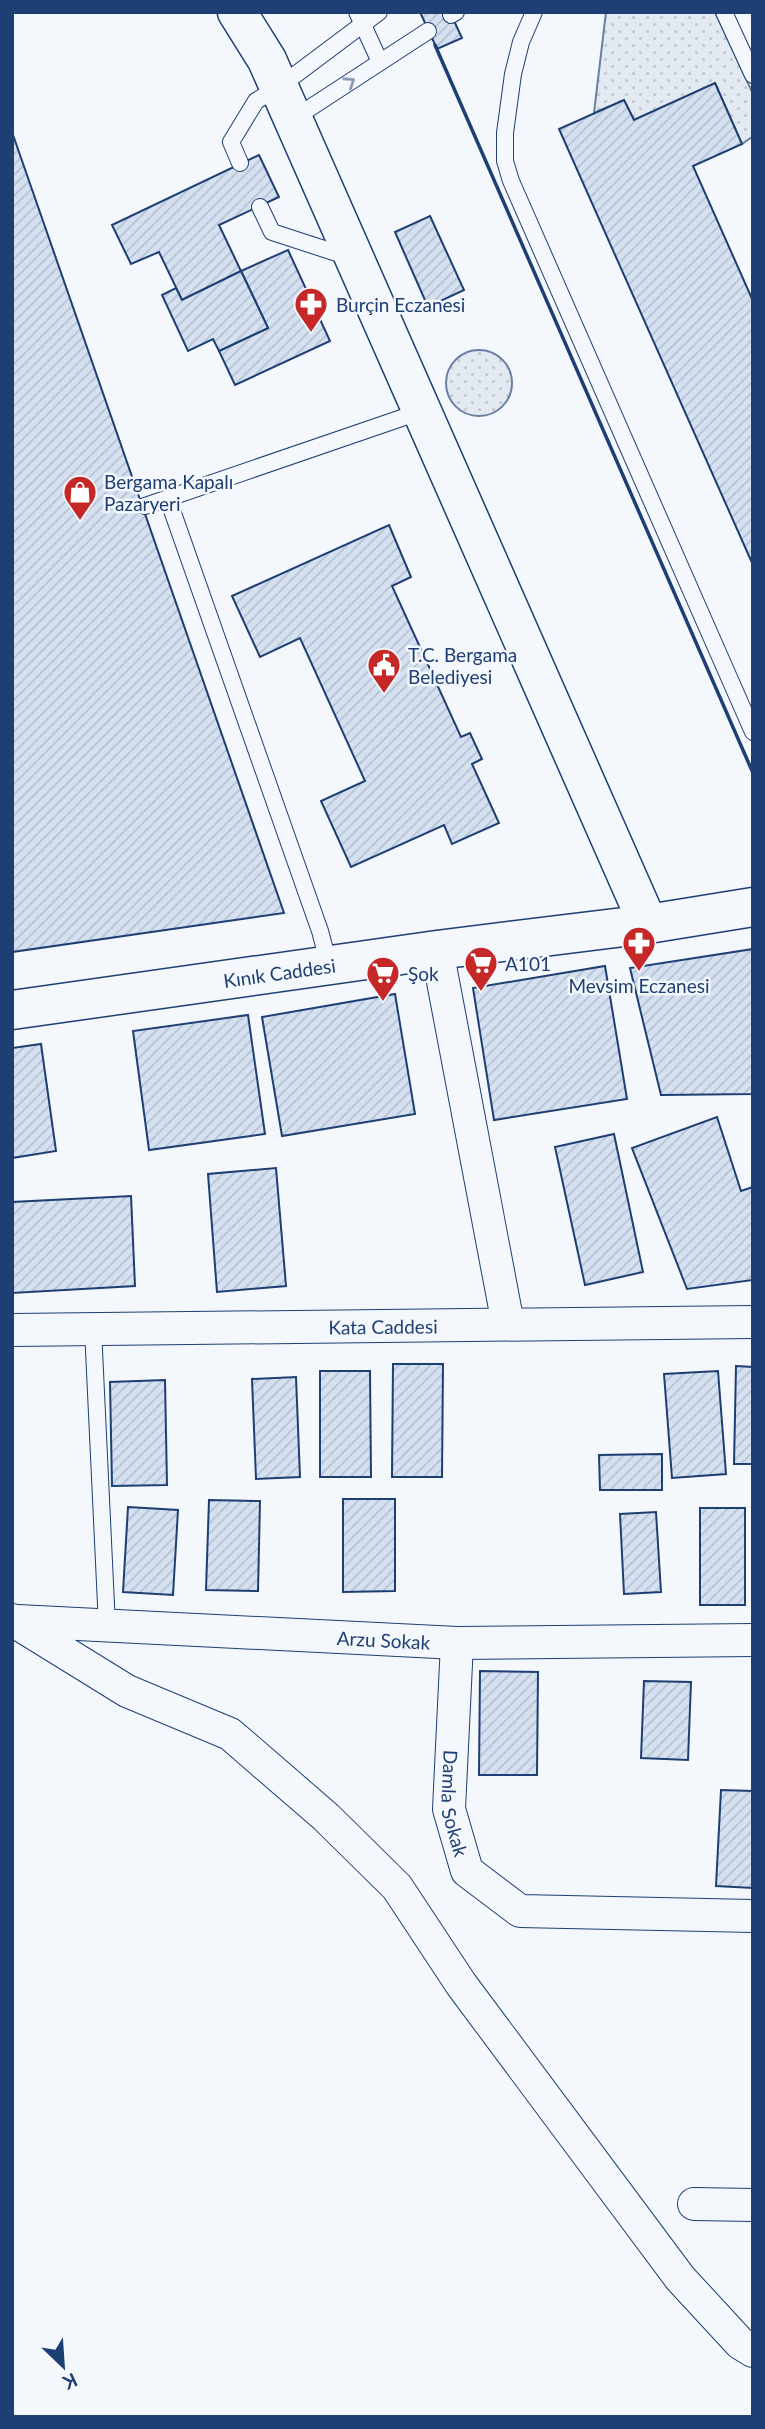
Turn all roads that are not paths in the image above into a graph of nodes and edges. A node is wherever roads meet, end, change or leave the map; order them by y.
1 (237, 12) edge
2 (260, 12) edge
3 (379, 12) edge
4 (534, 12) edge
5 (724, 12) edge
6 (360, 18) edge
7 (428, 31) dead end
8 (380, 62) junction
9 (753, 75) edge
10 (279, 89) junction
11 (240, 163) dead end
12 (260, 206) dead end
13 (355, 259) junction
14 (422, 411) junction
15 (168, 499) junction
16 (145, 506) dead end
17 (753, 732) edge
18 (753, 906) edge
19 (648, 924) junction
20 (437, 950) junction
21 (329, 965) junction
22 (12, 1010) edge
23 (753, 1322) edge
24 (508, 1324) junction
25 (93, 1329) junction
26 (12, 1330) edge
27 (13, 1620) edge
28 (107, 1626) junction
29 (753, 1640) edge
30 (457, 1643) junction
31 (753, 1916) edge
32 (694, 2204) dead end
33 (753, 2205) edge
34 (753, 2351) edge

1 - 10 main road
2 - 10 main road
3 - 6 lane
4 - 17 lane
5 - 9 lane
6 - 8 lane
6 - 10 lane
7 - 8 lane
10 -> 8 lane
10 - 11 lane
10 - 13 main road
12 - 13 lane
13 - 14 main road
14 - 15 lane
14 - 19 main road
15 - 16 lane
15 - 21 lane
18 - 19 main road, Kınık Caddesi
19 - 20 main road, Kınık Caddesi
20 - 21 main road, Kınık Caddesi
20 - 24 street
21 - 22 main road, Kınık Caddesi
23 - 24 street, Kata Caddesi
24 - 25 street, Kata Caddesi
25 - 26 street, Kata Caddesi
25 - 28 lane
27 - 28 street, Arzu Sokak
27 - 34 street
28 - 30 street, Arzu Sokak
29 - 30 street, Arzu Sokak
30 - 31 street, Damla Sokak
32 - 33 street

